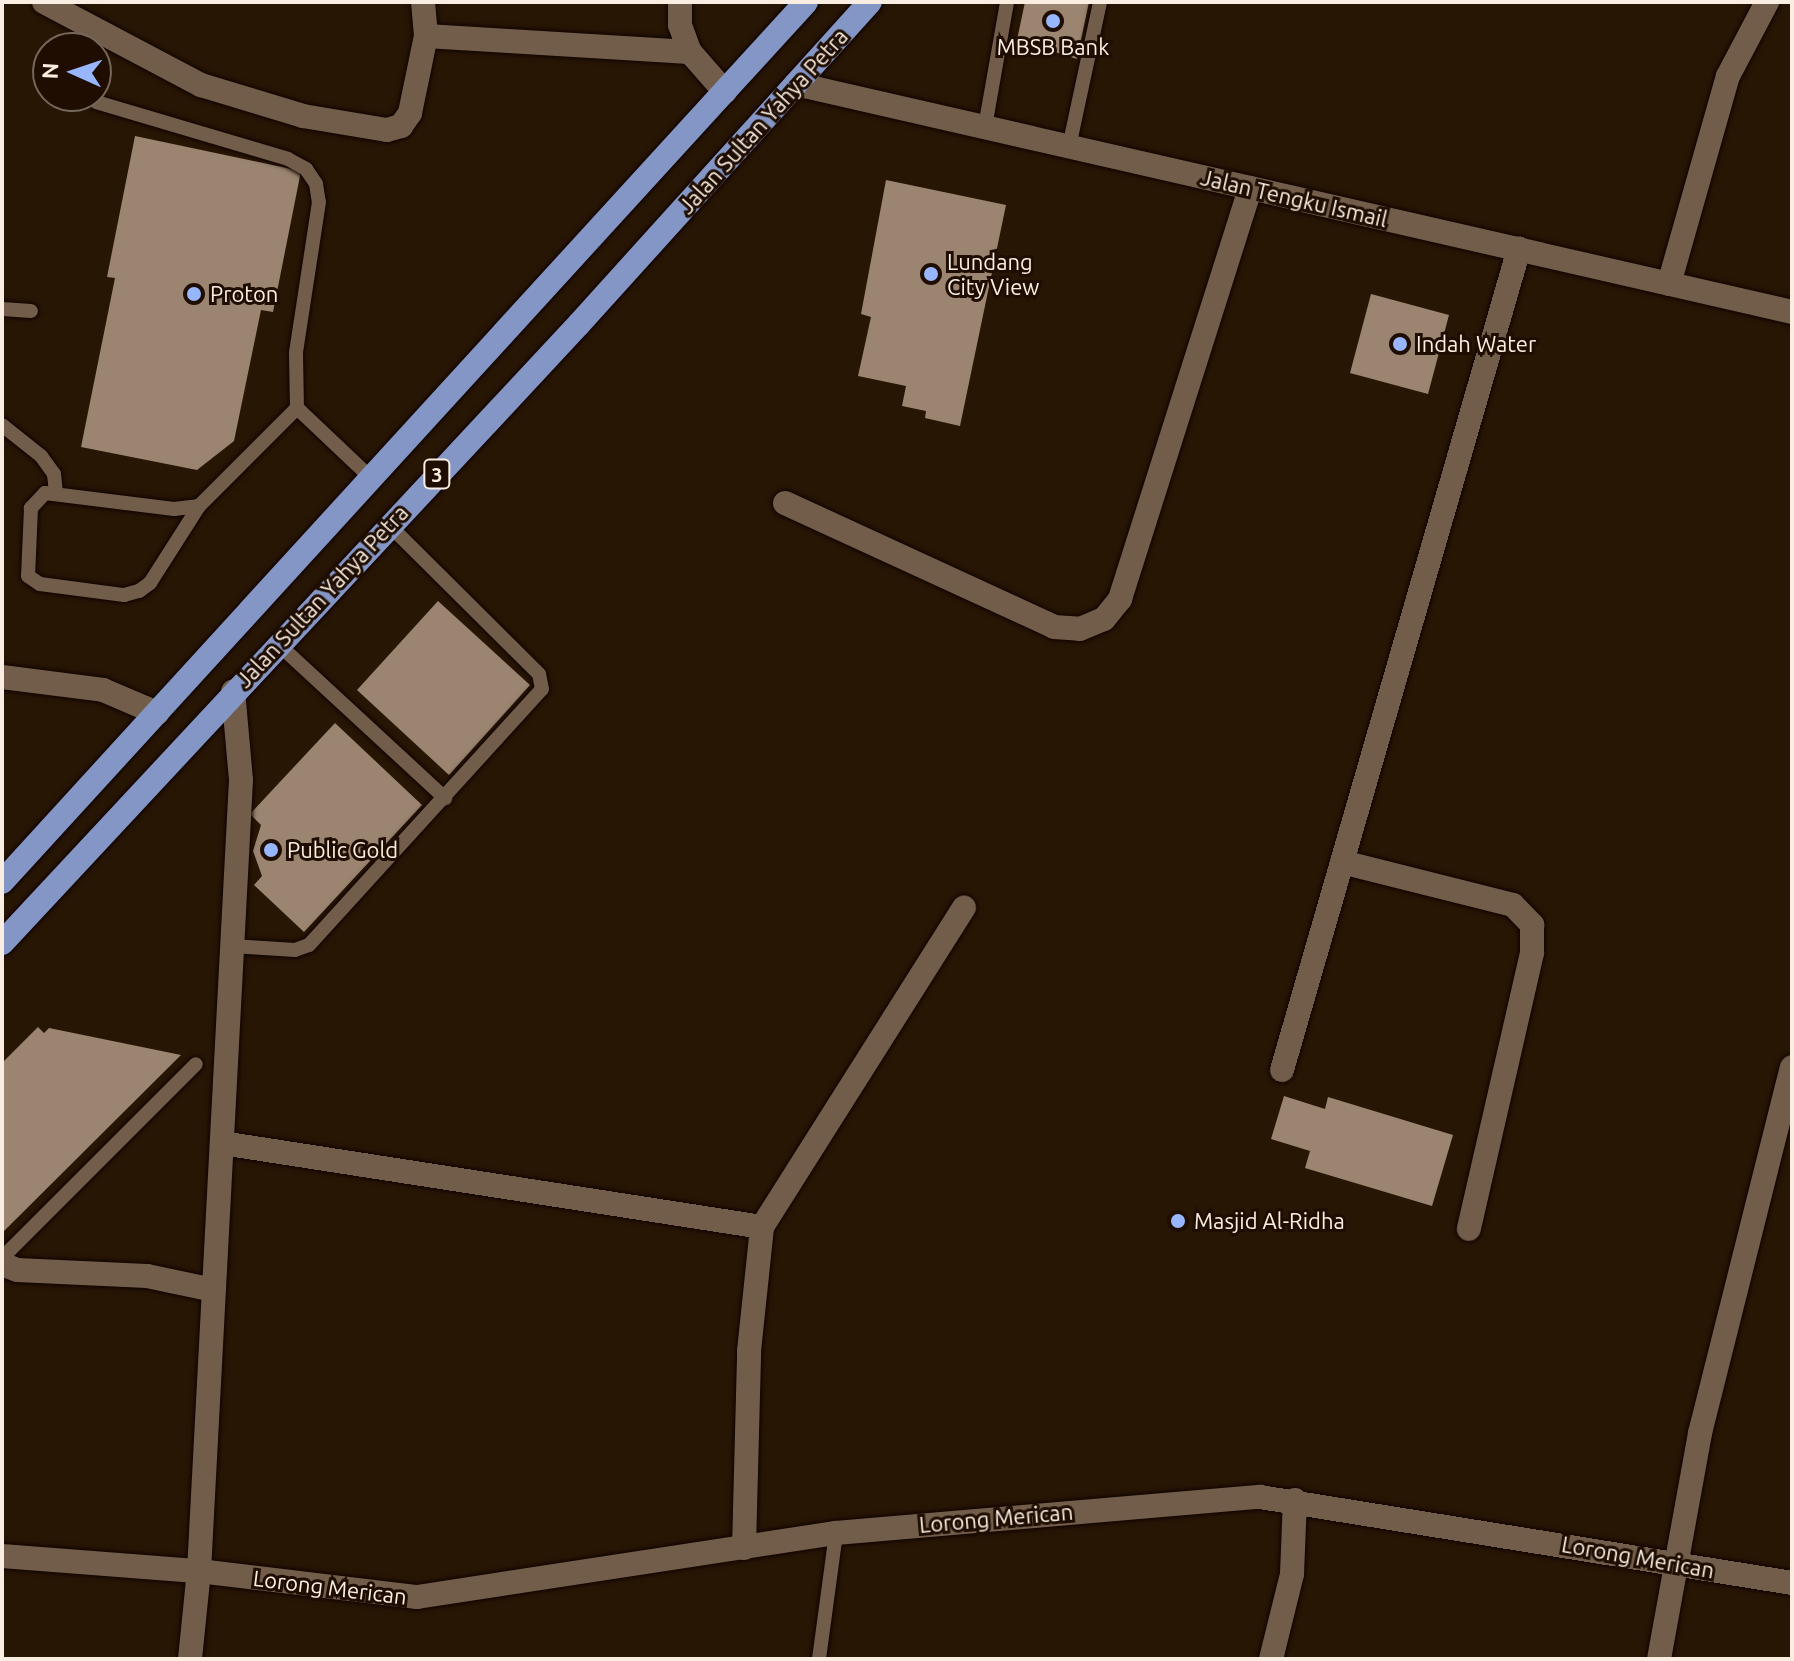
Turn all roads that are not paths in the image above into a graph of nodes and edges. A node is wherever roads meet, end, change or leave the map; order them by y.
1 (44, 2) edge
2 (423, 2) edge
3 (680, 2) edge
4 (806, 2) edge
5 (870, 2) edge
6 (1007, 2) edge
7 (1100, 2) edge
8 (1767, 2) edge
9 (426, 36) junction
10 (690, 52) junction
11 (796, 84) junction
12 (725, 92) junction
13 (112, 107) edge
14 (985, 127) junction
15 (1069, 147) junction
16 (1250, 188) junction
17 (1519, 249) junction
18 (1669, 284) junction
19 (2, 309) edge
20 (31, 311) dead end
21 (1792, 312) edge
22 (297, 408) junction
23 (2, 425) edge
24 (372, 479) junction
25 (56, 493) junction
26 (785, 503) dead end
27 (199, 506) junction
28 (389, 525) junction
29 (277, 643) junction
30 (2, 677) edge
31 (233, 691) junction
32 (157, 713) junction
33 (445, 798) junction
34 (1342, 862) junction
35 (2, 882) edge
36 (964, 907) dead end
37 (2, 943) edge
38 (232, 946) junction
39 (196, 1064) dead end
40 (1792, 1067) edge
41 (1282, 1070) dead end
42 (222, 1143) junction
43 (762, 1227) junction
44 (1469, 1229) dead end
45 (2, 1261) edge
46 (214, 1290) junction
47 (1295, 1500) junction
48 (836, 1533) junction
49 (744, 1548) junction
50 (2, 1556) edge
51 (1676, 1563) junction
52 (199, 1571) junction
53 (1792, 1583) edge
54 (190, 1659) edge
55 (819, 1659) edge
56 (1271, 1659) edge
57 (1659, 1659) edge

1 - 9 street
2 - 9 street
3 - 10 street
4 - 12 highway, Jalan Sultan Yahya Petra / 3
5 - 11 highway, Jalan Sultan Yahya Petra / 3
6 - 14 lane
7 - 15 lane
8 - 18 street
9 - 10 street
10 - 12 street
11 - 14 street, Jalan Tengku Ismail
11 - 28 highway, Jalan Sultan Yahya Petra / 3
12 - 24 highway, Jalan Sultan Yahya Petra / 3
13 - 22 lane
14 - 15 street, Jalan Tengku Ismail
15 - 16 street, Jalan Tengku Ismail
16 - 17 street, Jalan Tengku Ismail
16 - 26 street
17 - 18 street, Jalan Tengku Ismail
17 - 34 street
18 - 21 street, Jalan Tengku Ismail
19 - 20 lane
22 - 24 lane
22 - 27 lane
23 - 25 lane
24 - 32 highway, Jalan Sultan Yahya Petra / 3
25 - 27 lane
25 - 27 lane
28 - 29 highway, Jalan Sultan Yahya Petra / 3
28 - 33 lane
29 - 31 highway, Jalan Sultan Yahya Petra / 3
29 - 33 lane
30 - 32 street
31 - 37 highway, Jalan Sultan Yahya Petra / 3
31 - 38 street
32 - 35 highway, Jalan Sultan Yahya Petra / 3
33 - 38 lane
34 - 41 street
34 - 44 street
36 - 43 street
38 - 42 street
39 - 45 lane
40 - 51 street
42 - 43 street
42 - 46 street
43 - 49 street
45 - 46 street
46 - 52 street
47 - 48 street, Lorong Merican
47 - 51 street, Lorong Merican
47 - 56 street
48 - 49 street, Lorong Merican
48 - 55 lane
49 - 52 street, Lorong Merican
50 - 52 street, Lorong Merican
51 - 53 street, Lorong Merican
51 - 57 street
52 - 54 street

